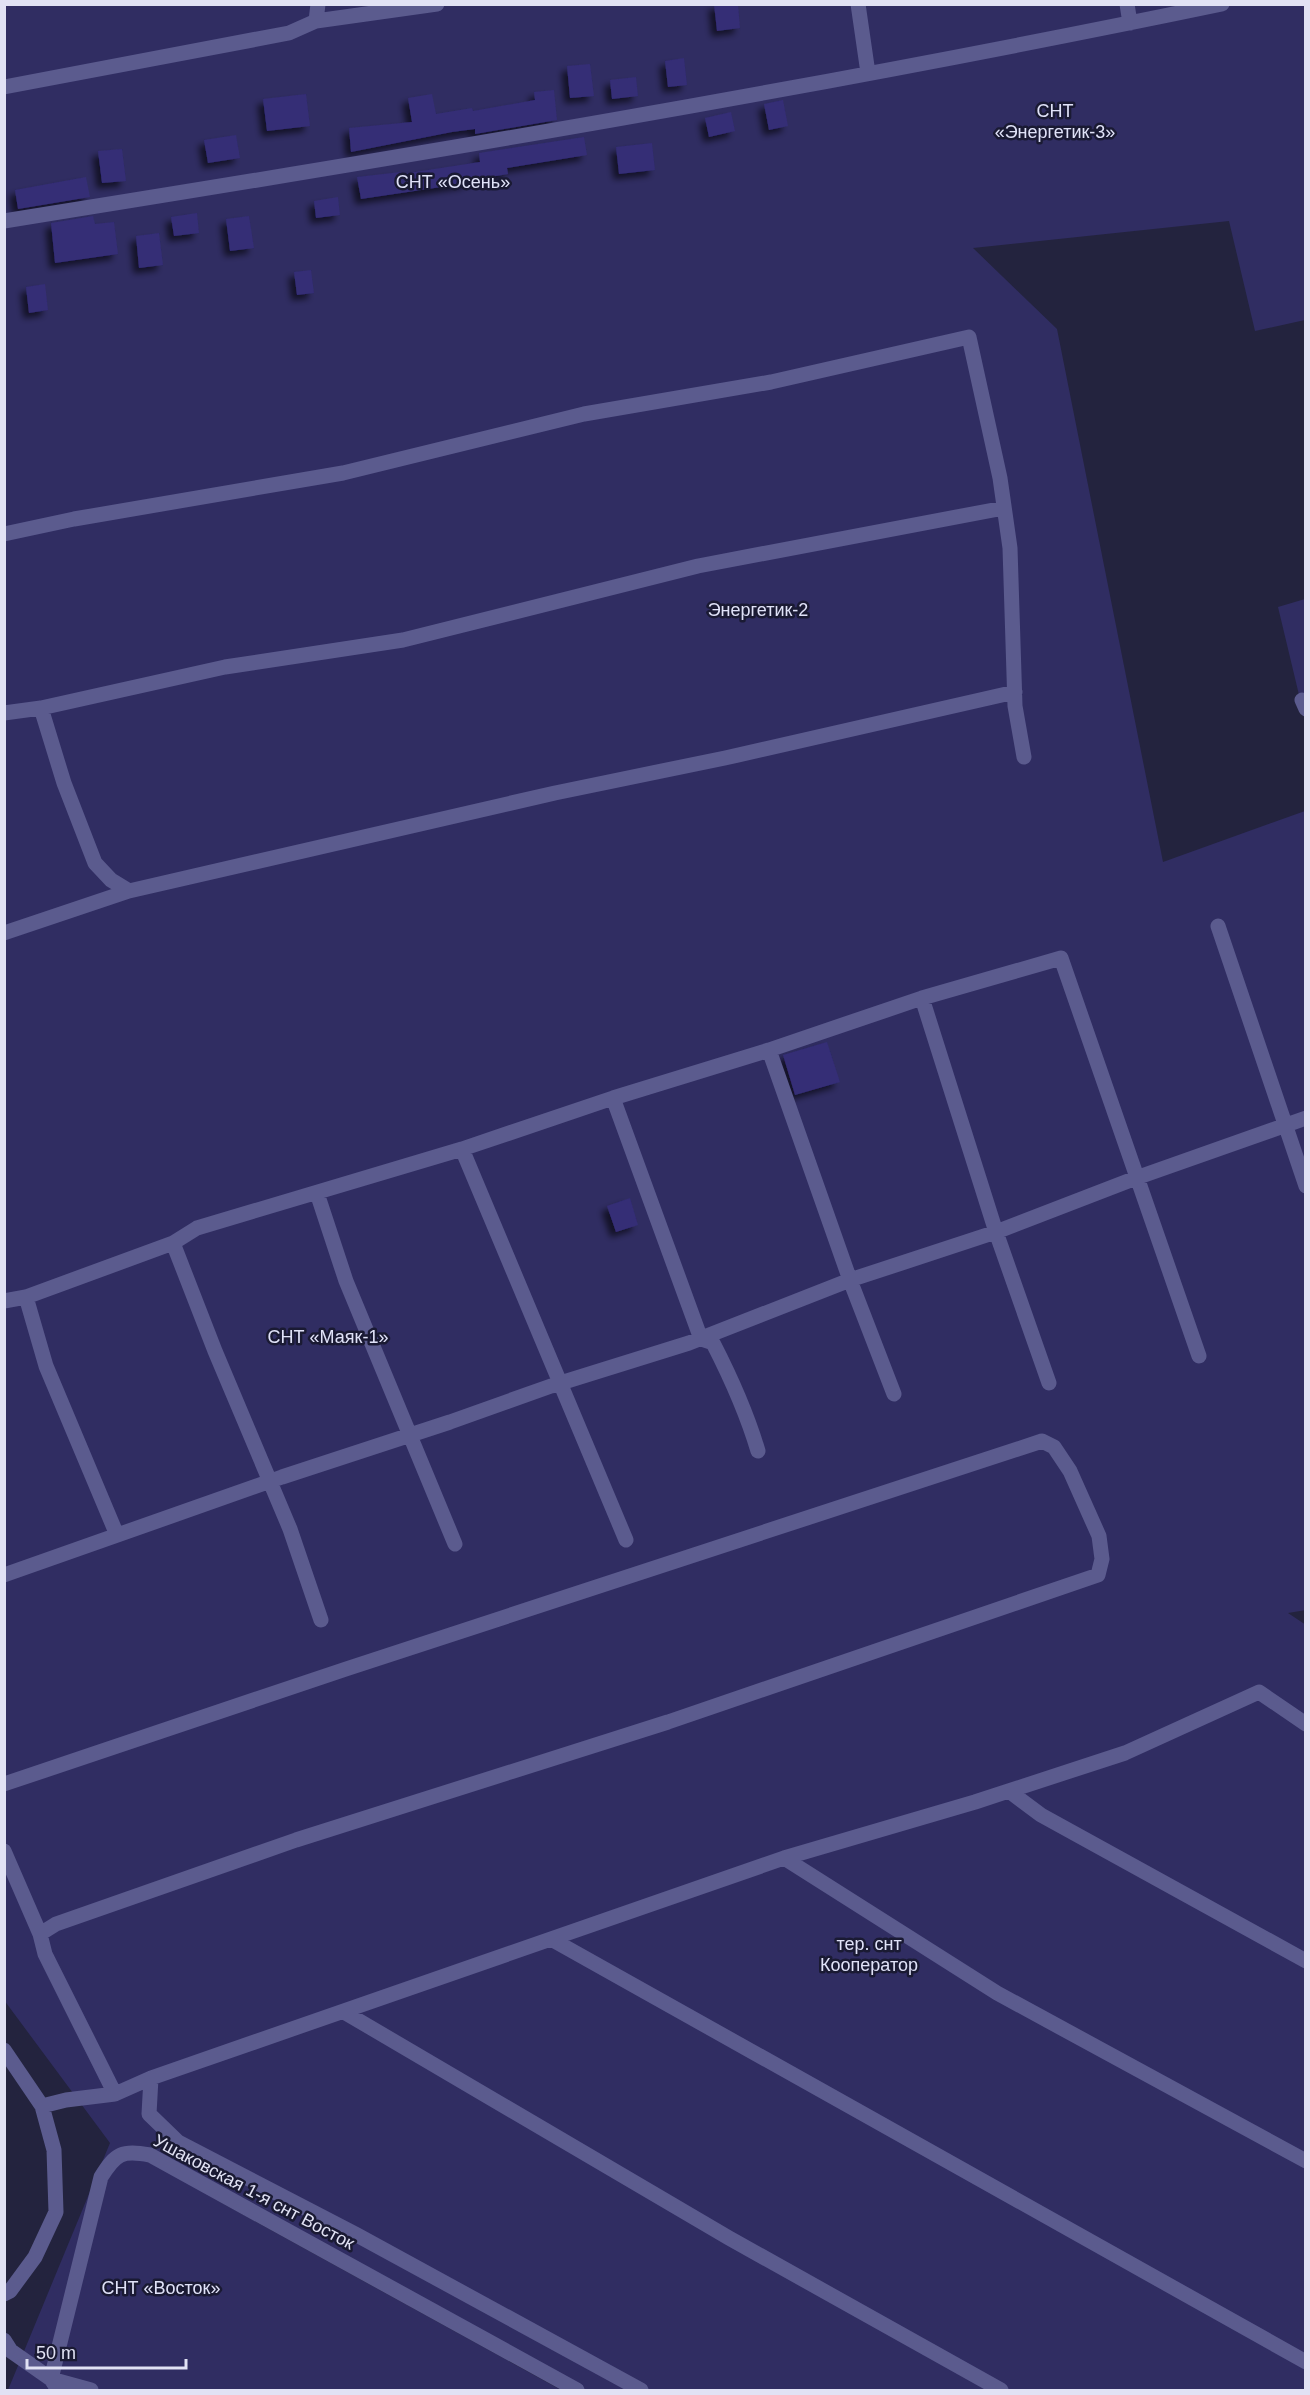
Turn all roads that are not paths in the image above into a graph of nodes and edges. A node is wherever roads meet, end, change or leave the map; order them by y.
1 (318, 4) edge
2 (436, 4) edge
3 (858, 4) edge
4 (1127, 4) edge
5 (1222, 4) edge
6 (316, 21) junction
7 (1130, 23) junction
8 (868, 73) junction
9 (4, 87) edge
10 (4, 221) edge
11 (1004, 508) junction
12 (4, 534) edge
13 (1015, 692) junction
14 (41, 708) junction
15 (4, 713) edge
16 (1024, 757) dead end
17 (129, 891) junction
18 (1218, 926) dead end
19 (4, 933) edge
20 (922, 998) junction
21 (769, 1050) junction
22 (613, 1098) junction
23 (1305, 1118) edge
24 (1284, 1125) junction
25 (462, 1149) junction
26 (1136, 1178) junction
27 (1305, 1186) edge
28 (317, 1193) junction
29 (996, 1232) junction
30 (173, 1243) junction
31 (850, 1280) junction
32 (26, 1297) junction
33 (4, 1301) edge
34 (701, 1339) junction
35 (1199, 1356) dead end
36 (1049, 1383) dead end
37 (559, 1384) junction
38 (894, 1394) dead end
39 (410, 1436) junction
40 (758, 1451) dead end
41 (269, 1482) junction
42 (117, 1535) junction
43 (626, 1540) dead end
44 (455, 1545) dead end
45 (4, 1575) edge
46 (321, 1620) dead end
47 (1305, 1724) edge
48 (4, 1784) edge
49 (1009, 1791) junction
50 (4, 1851) edge
51 (784, 1858) junction
52 (40, 1934) junction
53 (551, 1939) junction
54 (1305, 1960) edge
55 (344, 2012) junction
56 (4, 2050) edge
57 (152, 2078) junction
58 (115, 2094) junction
59 (42, 2106) junction
60 (1305, 2161) edge
61 (4, 2294) edge
62 (4, 2340) edge
63 (1305, 2362) edge
64 (55, 2385) edge
65 (91, 2391) edge
66 (577, 2391) edge
67 (642, 2391) edge
68 (1001, 2391) edge

1 - 6 street
2 - 6 street
3 - 8 street
4 - 7 street
5 - 7 street
6 - 9 street
7 - 8 street
8 - 10 street
11 - 12 street
11 - 13 street
11 - 14 street
13 - 16 street
13 - 17 street
14 - 15 street
14 - 17 street
17 - 19 street
18 - 24 street
20 - 21 street
20 - 26 street
20 - 29 street
21 - 22 street
21 - 31 street
22 - 25 street
22 - 34 street
23 - 24 street
24 - 26 street
24 - 27 street
25 - 28 street
25 - 37 street
26 - 29 street
26 - 35 street
28 - 30 street
28 - 39 street
29 - 31 street
29 - 36 street
30 - 32 street
30 - 41 street
31 - 34 street
31 - 38 street
32 - 33 street
32 - 42 street
34 - 37 street
34 - 40 street
37 - 39 street
37 - 43 street
39 - 41 street
39 - 44 street
41 - 42 street
41 - 46 street
42 - 45 street
47 - 49 street
48 - 52 street
49 - 51 street
49 - 54 street
50 - 52 street
51 - 53 street
51 - 60 street
52 - 58 street
53 - 55 street
53 - 63 street
55 - 57 street
55 - 68 street
56 - 59 street
57 - 58 street
57 - 67 street
58 - 59 street
59 - 61 street
62 - 64 street
64 - 65 street
64 - 66 street, Ушаковская 1-я снт Восток

